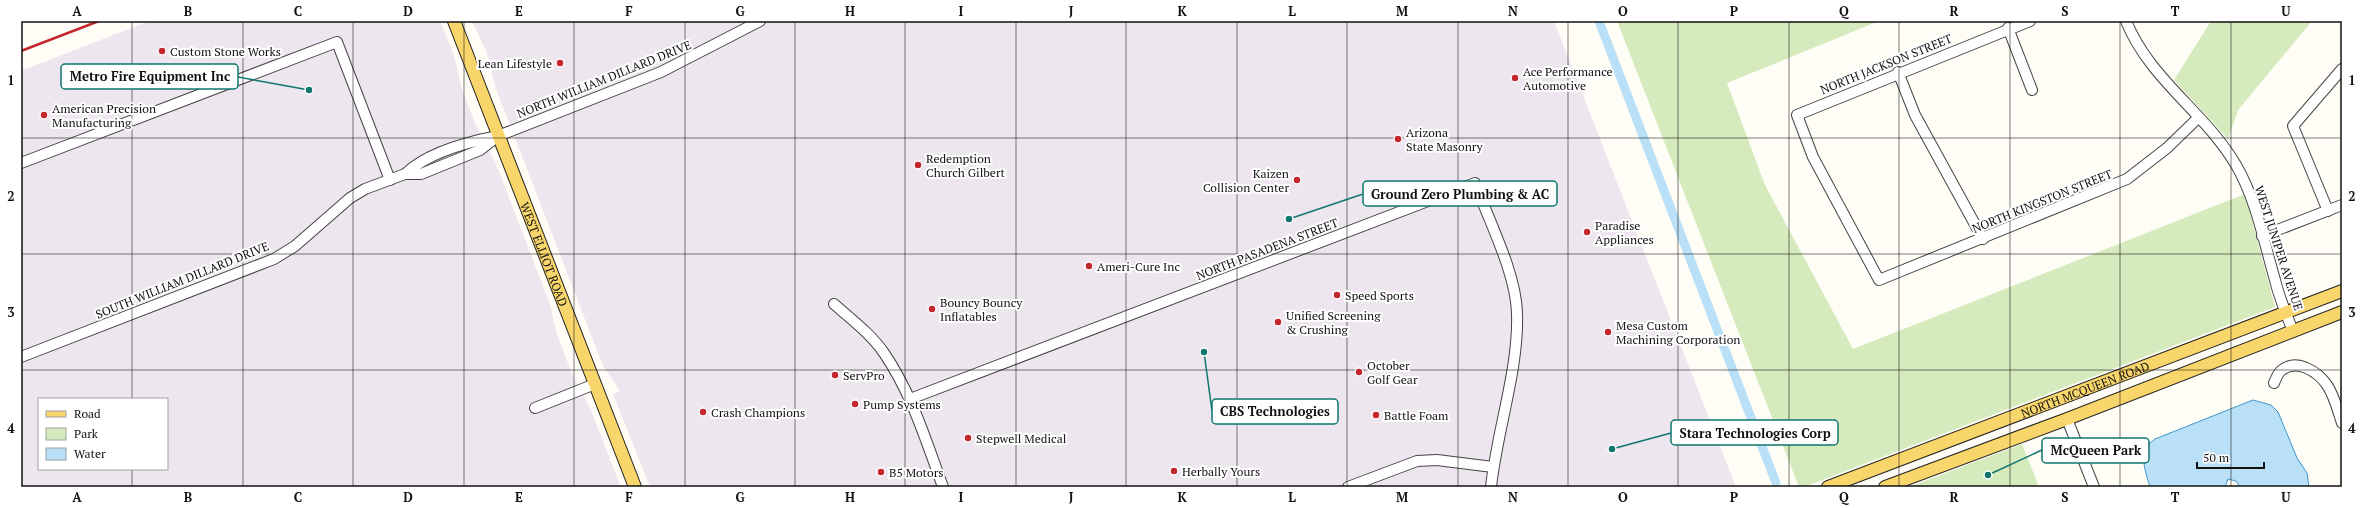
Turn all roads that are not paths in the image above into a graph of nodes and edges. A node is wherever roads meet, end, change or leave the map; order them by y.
1 (454, 21) edge
2 (760, 21) edge
3 (2030, 21) edge
4 (2126, 21) edge
5 (2008, 28) junction
6 (2342, 68) edge
7 (1898, 72) junction
8 (2032, 90) dead end
9 (2198, 118) junction
10 (498, 136) junction
11 (21, 163) edge
12 (390, 180) junction
13 (2342, 205) edge
14 (2328, 211) junction
15 (2262, 236) junction
16 (1983, 239) junction
17 (1879, 280) joint
18 (2342, 291) edge
19 (834, 304) dead end
20 (2286, 312) junction
21 (2342, 312) edge
22 (2293, 331) junction
23 (21, 357) edge
24 (2274, 383) dead end
25 (595, 384) junction
26 (910, 399) junction
27 (534, 408) dead end
28 (2067, 419) junction
29 (2342, 423) edge
30 (1981, 430) junction
31 (1988, 449) junction
32 (1493, 467) junction
33 (635, 487) edge
34 (943, 487) edge
35 (1348, 487) edge
36 (1491, 487) edge
37 (1828, 487) edge
38 (1885, 487) edge
39 (2094, 487) edge

1 - 10 main road, WEST ELLIOT ROAD
2 - 10 street, NORTH WILLIAM DILLARD DRIVE
3 - 5 street, NORTH JACKSON STREET
4 - 9 street, WEST JUNIPER AVENUE
5 - 7 street, NORTH JACKSON STREET
5 - 8 street
6 - 14 street
7 - 16 street
7 - 17 street, NORTH JACKSON STREET
9 - 15 street, WEST JUNIPER AVENUE
9 - 16 street, NORTH KINGSTON STREET
10 - 12 street, SOUTH WILLIAM DILLARD DRIVE
10 - 25 main road, WEST ELLIOT ROAD
11 - 12 street
12 - 23 street, SOUTH WILLIAM DILLARD DRIVE
13 - 14 street
14 - 15 street
15 - 20 street, WEST JUNIPER AVENUE
16 - 17 street, NORTH KINGSTON STREET
18 - 20 main road, NORTH MCQUEEN ROAD
19 - 26 street
20 - 22 street, WEST JUNIPER AVENUE
20 - 30 main road, NORTH MCQUEEN ROAD
21 - 22 main road, NORTH MCQUEEN ROAD
22 - 28 main road, NORTH MCQUEEN ROAD
24 - 29 street
25 - 27 street
25 - 33 main road, WEST ELLIOT ROAD
26 - 32 street, NORTH PASADENA STREET
26 - 34 street
28 - 31 main road, NORTH MCQUEEN ROAD
28 - 39 street
30 - 31 main road
30 - 37 main road, NORTH MCQUEEN ROAD
31 - 38 main road, NORTH MCQUEEN ROAD
32 - 35 street
32 - 36 street

